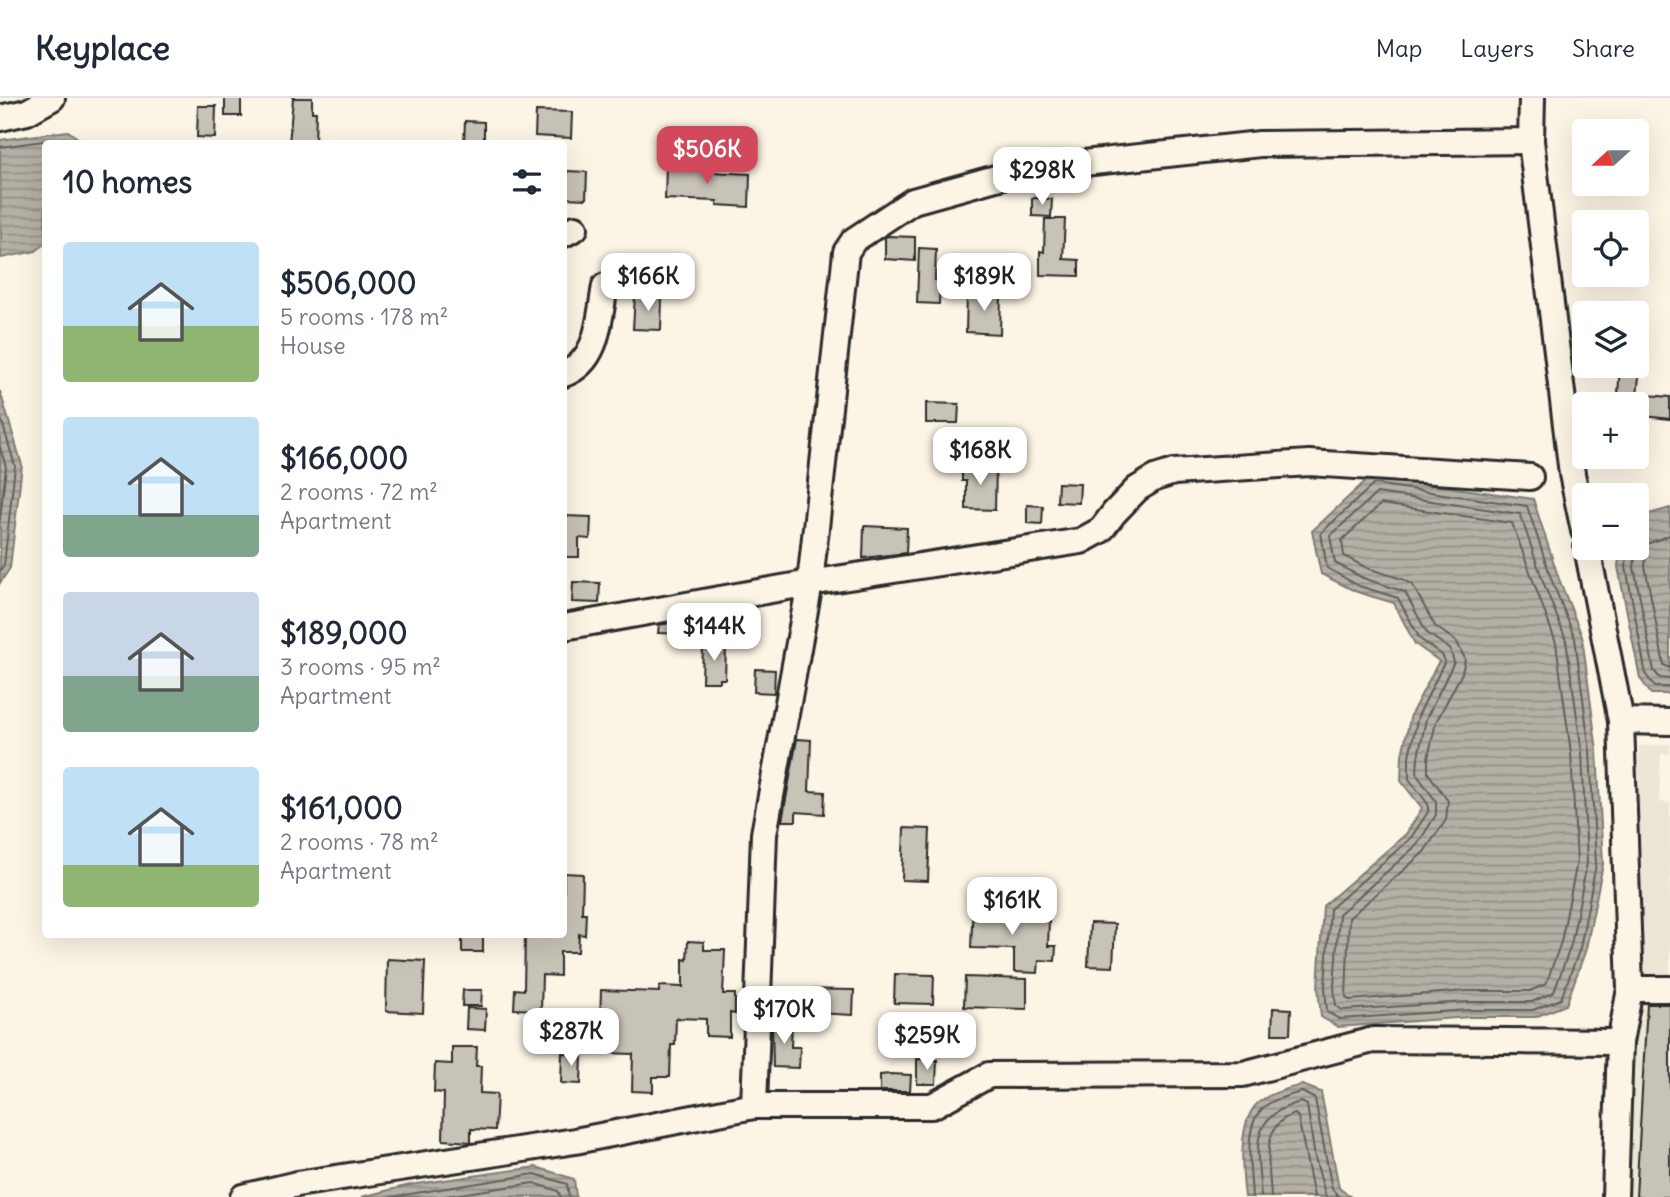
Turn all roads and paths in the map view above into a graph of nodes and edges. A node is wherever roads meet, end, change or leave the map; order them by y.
1 (52, 98) edge
2 (1532, 98) edge
3 (0, 118) edge
4 (1531, 141) junction
5 (605, 286) dead end
6 (567, 373) edge
7 (1530, 477) dead end
8 (1575, 483) edge
9 (1589, 560) edge
10 (810, 583) junction
11 (567, 627) edge
12 (1621, 722) junction
13 (1670, 722) edge
14 (1630, 989) junction
15 (1670, 989) edge
16 (1620, 1042) junction
17 (754, 1106) junction
18 (243, 1197) edge
19 (1615, 1197) edge

1 - 3 street
2 - 4 street
4 - 8 street
4 - 10 street
5 - 6 street
7 - 10 street
9 - 12 street
10 - 11 street
10 - 17 street
12 - 13 street
12 - 14 street
14 - 15 street
14 - 16 street
16 - 17 street
16 - 19 street
17 - 18 street

